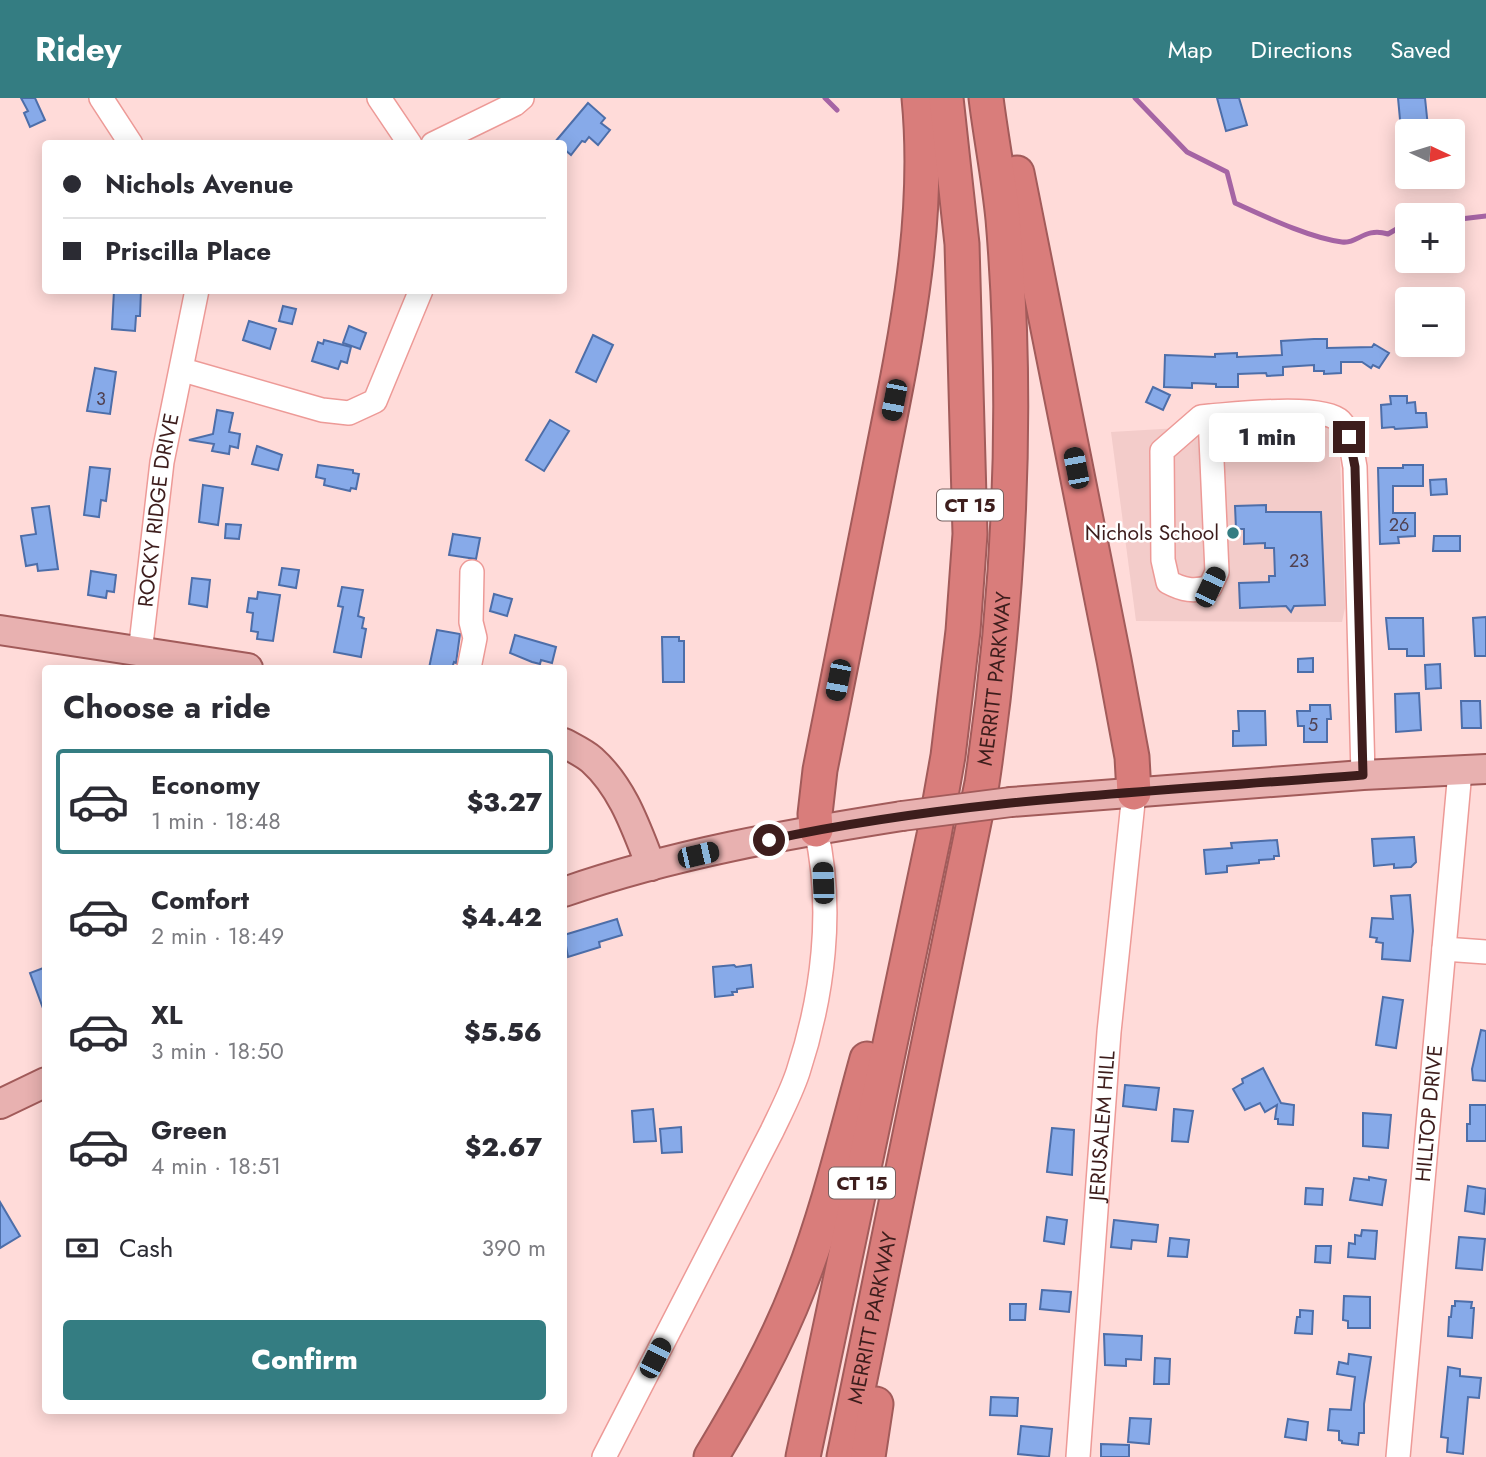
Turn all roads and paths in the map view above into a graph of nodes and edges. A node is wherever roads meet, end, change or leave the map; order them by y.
1 (101, 98) edge
2 (379, 98) edge
3 (522, 98) edge
4 (919, 98) edge
5 (946, 98) edge
6 (986, 98) edge
7 (1002, 98) edge
8 (128, 140) edge
9 (407, 140) edge
10 (441, 140) edge
11 (196, 294) edge
12 (419, 294) edge
13 (183, 370) junction
14 (1206, 416) junction
15 (472, 572) dead end
16 (0, 630) edge
17 (140, 653) junction
18 (226, 665) edge
19 (470, 665) edge
20 (567, 745) edge
21 (1473, 770) edge
22 (1363, 775) junction
23 (1134, 793) junction
24 (816, 830) junction
25 (651, 866) junction
26 (567, 891) edge
27 (919, 908) junction
28 (1444, 950) junction
29 (1486, 952) edge
30 (939, 995) junction
31 (42, 1084) edge
32 (0, 1104) edge
33 (604, 1457) edge
34 (711, 1457) edge
35 (803, 1457) edge
36 (844, 1457) edge
37 (868, 1457) edge
38 (1078, 1457) edge
39 (1398, 1457) edge

1 - 8 street
2 - 9 street
3 - 10 street
4 - 24 highway
5 - 27 highway, MERRITT PARKWAY / CT 15
6 - 30 highway, MERRITT PARKWAY / CT 15
7 - 23 highway
11 - 13 street, ROCKY RIDGE DRIVE
12 - 13 street
13 - 17 street, ROCKY RIDGE DRIVE
14 - 14 street
14 - 22 street
15 - 19 street
16 - 17 main road
17 - 18 main road
20 - 25 main road
21 - 22 main road
21 - 28 street, HILLTOP DRIVE
22 - 23 main road
23 - 24 main road, bridge
23 - 38 street, JERUSALEM HILL
24 - 25 main road
24 - 33 street
25 - 26 main road
27 - 34 highway
27 - 35 highway, MERRITT PARKWAY / CT 15
28 - 29 street
28 - 39 street, HILLTOP DRIVE
30 - 36 highway, MERRITT PARKWAY / CT 15
30 - 37 highway
31 - 32 main road

